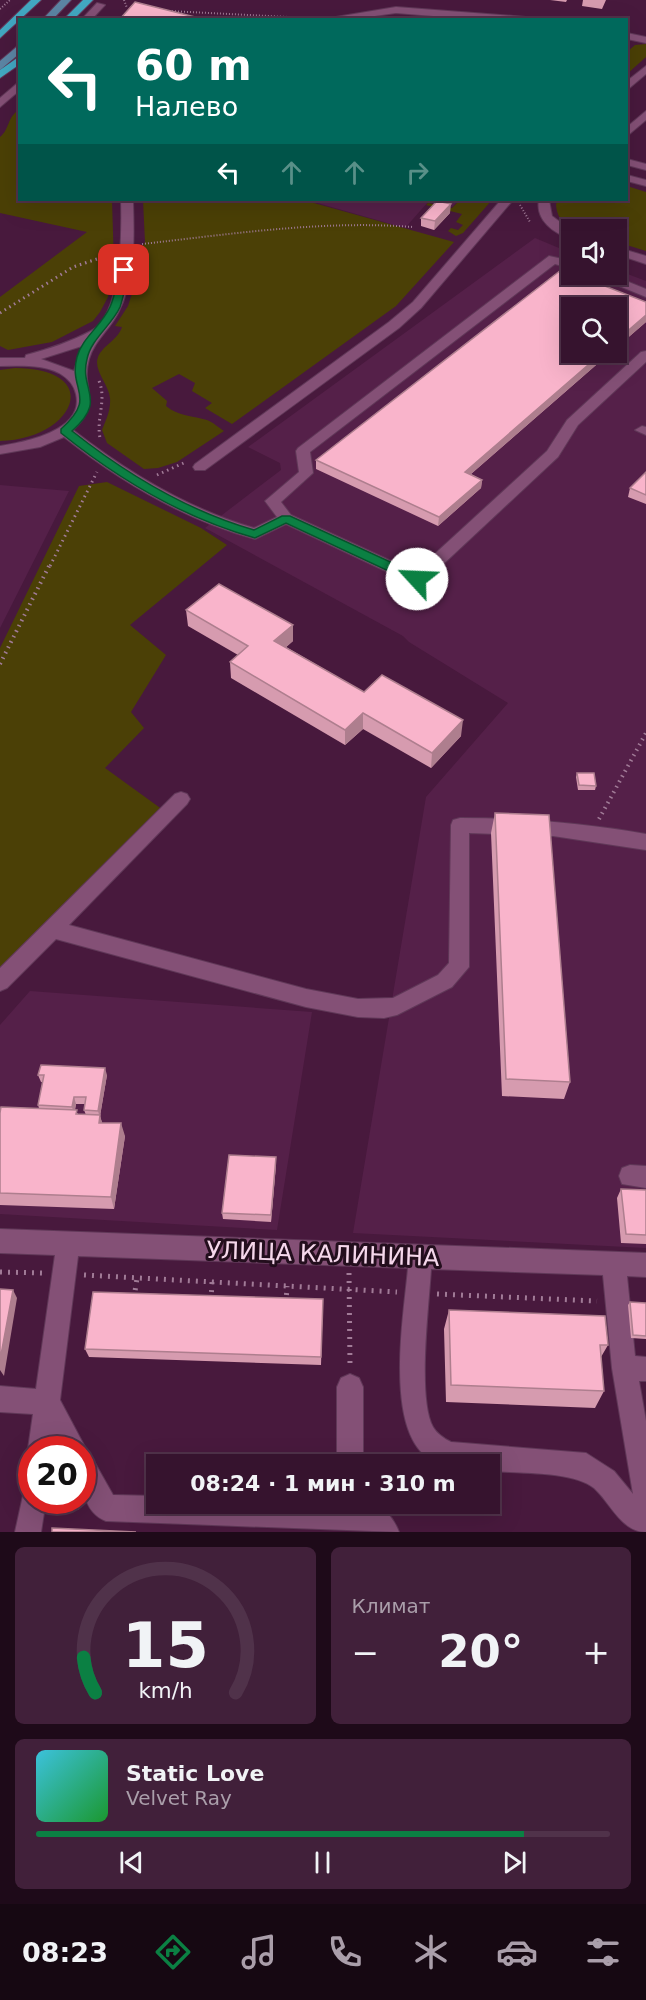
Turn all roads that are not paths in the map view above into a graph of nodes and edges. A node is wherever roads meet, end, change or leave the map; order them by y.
1 (36, 0) edge
2 (66, 0) edge
3 (88, 0) edge
4 (100, 5) dead end
5 (48, 18) edge
6 (69, 18) edge
7 (87, 18) edge
8 (337, 18) edge
9 (500, 18) edge
10 (0, 35) edge
11 (628, 36) edge
12 (646, 40) edge
13 (18, 49) edge
14 (18, 61) edge
15 (0, 67) edge
16 (644, 73) edge
17 (0, 75) edge
18 (0, 85) edge
19 (18, 85) edge
20 (628, 86) edge
21 (0, 104) edge
22 (637, 118) edge
23 (628, 132) edge
24 (628, 162) edge
25 (646, 167) edge
26 (628, 178) edge
27 (646, 183) edge
28 (127, 201) edge
29 (506, 201) edge
30 (544, 205) edge
31 (561, 230) edge
32 (627, 254) edge
33 (646, 260) edge
34 (561, 262) edge
35 (625, 285) edge
36 (646, 293) edge
37 (99, 331) junction
38 (646, 355) edge
39 (21, 360) junction
40 (0, 362) edge
41 (81, 382) junction
42 (65, 431) junction
43 (0, 450) edge
44 (200, 467) dead end
45 (286, 518) junction
46 (181, 799) dead end
47 (646, 842) edge
48 (52, 929) junction
49 (0, 982) edge
50 (0, 1241) edge
51 (68, 1244) junction
52 (420, 1259) junction
53 (614, 1265) junction
54 (646, 1265) edge
55 (635, 1368) edge
56 (350, 1387) road end
57 (0, 1399) edge
58 (47, 1402) junction
59 (42, 1436) edge
60 (66, 1436) edge
61 (350, 1454) edge
62 (96, 1490) edge
63 (646, 1495) edge
64 (146, 1508) edge
65 (31, 1514) edge
66 (365, 1514) edge
67 (646, 1522) edge
68 (28, 1532) edge
69 (386, 1532) edge

1 - 10 highway
2 - 5 main road
3 - 6 highway
4 - 7 street
8 - 9 street
11 - 12 street
13 - 15 main road
14 - 17 highway
16 - 20 street
18 - 19 street
19 - 21 street
22 - 23 street
24 - 25 street
26 - 27 street
28 - 37 street
29 - 44 street
30 - 31 street
32 - 33 street
34 - 45 street
35 - 36 street
37 - 39 street
37 - 41 street
38 - 45 street
39 - 40 street
39 - 41 street
41 - 42 street
42 - 43 street
42 - 45 street
46 - 48 street
47 - 48 street
48 - 49 street
50 - 51 street, УЛИЦА КАЛИНИНА
51 - 52 street, УЛИЦА КАЛИНИНА
51 - 58 street
52 - 53 street, УЛИЦА КАЛИНИНА
52 - 67 street
53 - 54 street, УЛИЦА КАЛИНИНА
53 - 55 street
55 - 63 street
56 - 61 street
57 - 58 street
58 - 59 street
58 - 60 street
62 - 64 street
65 - 68 street
66 - 69 street

